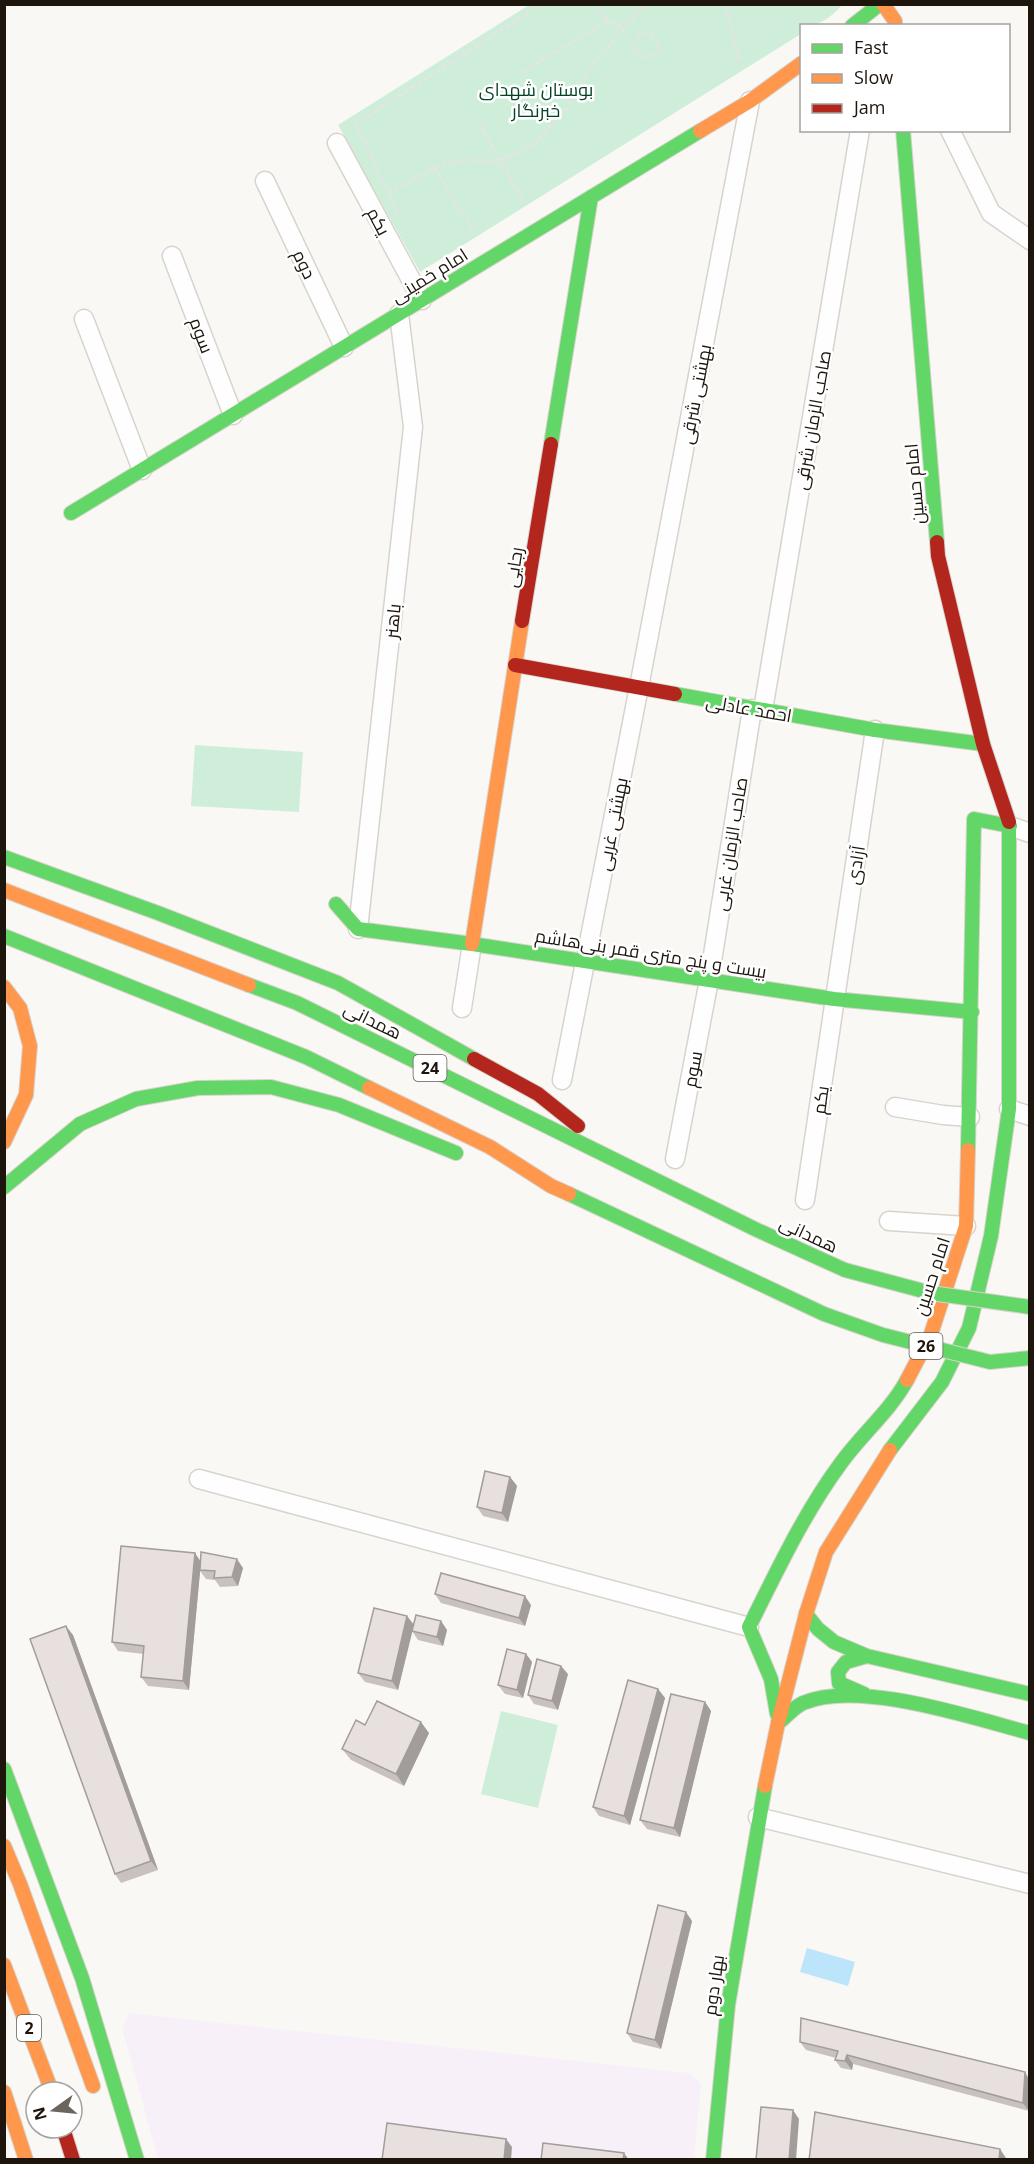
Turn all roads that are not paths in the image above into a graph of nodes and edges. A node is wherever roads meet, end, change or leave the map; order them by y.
1 (881, 4) edge
2 (855, 24) edge
3 (891, 24) edge
4 (800, 64) edge
5 (750, 101) junction
6 (860, 132) edge
7 (903, 132) edge
8 (951, 132) edge
9 (337, 142) dead end
10 (265, 181) dead end
11 (591, 197) junction
12 (1029, 240) edge
13 (172, 256) dead end
14 (422, 300) junction
15 (399, 314) junction
16 (84, 319) dead end
17 (344, 347) junction
18 (233, 415) junction
19 (142, 470) junction
20 (71, 513) dead end
21 (515, 665) junction
22 (639, 687) junction
23 (757, 709) junction
24 (875, 730) junction
25 (983, 744) junction
26 (1010, 826) junction
27 (1029, 833) edge
28 (4, 856) edge
29 (4, 890) edge
30 (336, 904) dead end
31 (358, 929) junction
32 (4, 936) edge
33 (472, 944) junction
34 (585, 961) junction
35 (709, 980) junction
36 (4, 987) edge
37 (834, 999) junction
38 (462, 1008) dead end
39 (972, 1012) junction
40 (562, 1080) dead end
41 (895, 1107) dead end
42 (1009, 1109) junction
43 (1029, 1116) edge
44 (970, 1117) junction
45 (4, 1142) edge
46 (468, 1159) dead end
47 (675, 1159) dead end
48 (621, 1162) junction
49 (500, 1170) dead end
50 (551, 1186) junction
51 (4, 1188) edge
52 (805, 1200) dead end
53 (889, 1221) dead end
54 (966, 1226) junction
55 (1029, 1307) edge
56 (825, 1314) joint
57 (1029, 1358) edge
58 (990, 1362) junction
59 (1029, 1372) edge
60 (199, 1479) dead end
61 (806, 1614) junction
62 (749, 1627) junction
63 (867, 1656) junction
64 (1029, 1694) edge
65 (867, 1695) junction
66 (778, 1723) junction
67 (1029, 1733) edge
68 (4, 1769) edge
69 (758, 1816) junction
70 (4, 1846) edge
71 (1029, 1884) edge
72 (4, 1965) edge
73 (47, 2080) edge
74 (4, 2092) edge
75 (99, 2102) dead end
76 (67, 2140) edge
77 (26, 2160) edge
78 (73, 2160) edge
79 (137, 2160) edge
80 (713, 2160) edge

1 - 2 main road
1 - 3 street
4 - 5 main road, امام خمینی
5 - 11 main road, امام خمینی
5 - 22 street, بهشتی شرقی
6 - 23 street, صاحب الزمان شرقی
7 - 25 main road, امام حسین
8 - 12 street
9 - 14 street, یکم
10 - 17 street, دوم
11 - 14 main road, امام خمینی
11 - 21 main road, رجایی
13 - 18 street, سوم
14 - 15 main road, امام خمینی
15 - 17 main road, امام خمینی
15 - 31 street, باهنر
16 - 19 street
17 - 18 main road, امام خمینی
18 - 19 main road, امام خمینی
19 - 20 main road, امام خمینی
21 - 22 main road, احمد عادلی
21 - 33 main road, رجایی
22 - 23 main road, احمد عادلی
22 - 34 street, بهشتی غربی
23 - 24 main road, احمد عادلی
23 - 35 street, صاحب الزمان غربی
24 - 25 main road, احمد عادلی
24 - 37 street, آزادی
25 - 26 main road, امام حسین
26 - 27 street
26 - 39 main road, امام حسین
26 - 42 main road, امام حسین
28 - 48 main road
29 - 48 main road, همدانی / 24
30 - 31 main road
31 - 33 main road, بیست و پنج متری قمر بنی‌هاشم
32 - 50 main road, 24
33 - 34 main road, بیست و پنج متری قمر بنی‌هاشم
33 - 38 street
34 - 35 main road, بیست و پنج متری قمر بنی‌هاشم
34 - 40 street
35 - 37 main road, بیست و پنج متری قمر بنی‌هاشم
35 - 47 street, سوم
36 - 45 main road
37 - 39 main road, بیست و پنج متری قمر بنی‌هاشم
37 - 52 street, یکم
39 - 44 main road, امام حسین
41 - 44 street
42 - 43 street
42 - 61 main road, امام حسین
44 - 54 main road, امام حسین
46 - 51 main road
48 - 55 main road, همدانی / 24, bridge
49 - 50 main road
50 - 56 main road, 24
53 - 54 street
54 - 62 main road, امام حسین
56 - 58 main road, 26, bridge
57 - 58 main road, 26, bridge
58 - 59 main road
60 - 62 street
61 - 63 main road
61 - 66 main road, امام حسین
62 - 66 main road, امام حسین
63 - 64 main road
63 - 65 main road
65 - 66 main road
65 - 67 main road
66 - 69 main road, امام حسین
68 - 79 main road
69 - 71 street
69 - 80 main road, بهار دوم
70 - 75 main road
72 - 73 main road, 2
74 - 77 main road
76 - 78 main road

